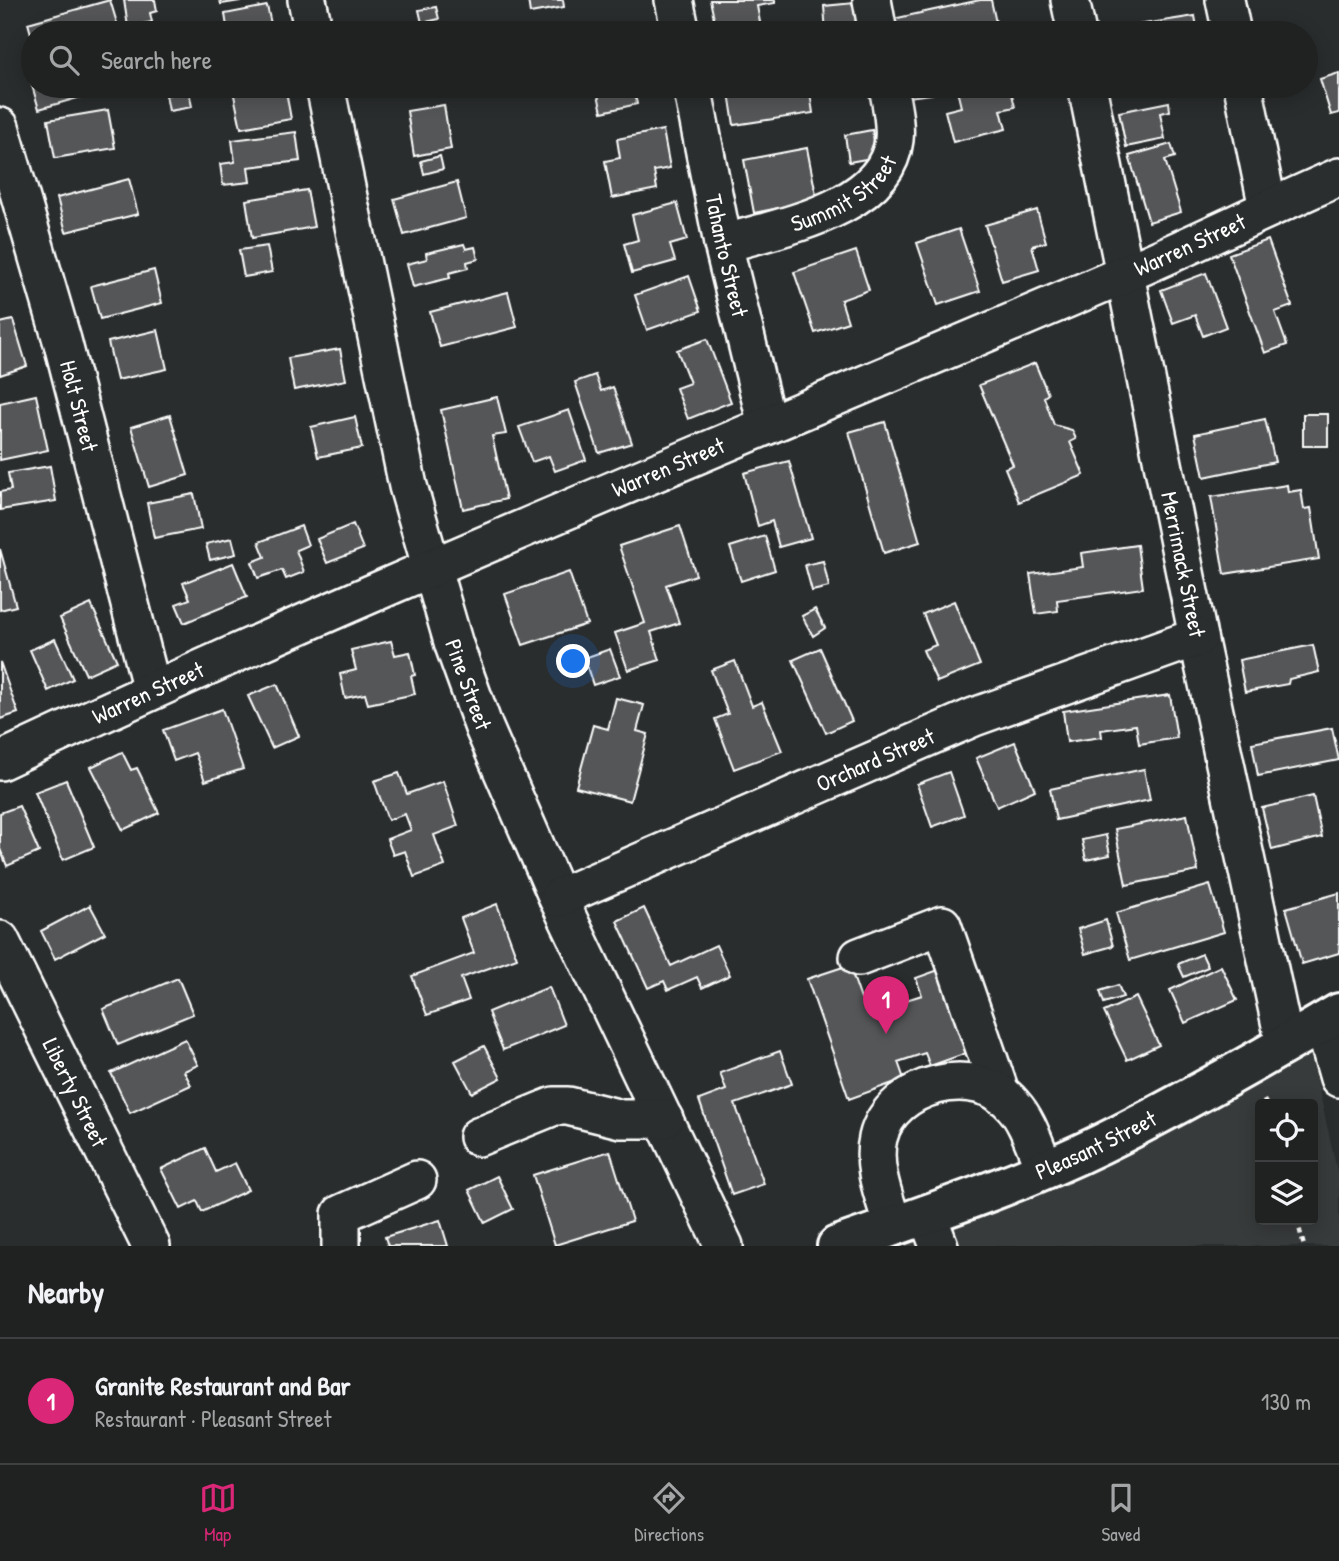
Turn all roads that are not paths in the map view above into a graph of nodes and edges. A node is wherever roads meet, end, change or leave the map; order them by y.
1 (307, 0) edge
2 (674, 0) edge
3 (872, 0) edge
4 (1070, 0) edge
5 (1225, 0) edge
6 (311, 21) edge
7 (678, 21) edge
8 (876, 21) edge
9 (1074, 21) edge
10 (1229, 21) edge
11 (327, 98) edge
12 (694, 98) edge
13 (889, 98) edge
14 (1089, 98) edge
15 (1245, 98) edge
16 (2, 149) edge
17 (1339, 177) edge
18 (1268, 208) junction
19 (723, 244) junction
20 (1125, 274) junction
21 (767, 425) junction
22 (430, 567) junction
23 (1198, 637) junction
24 (152, 690) junction
25 (0, 761) edge
26 (558, 898) junction
27 (0, 940) edge
28 (859, 957) dead end
29 (1331, 1018) edge
30 (1285, 1044) junction
31 (1339, 1078) edge
32 (1000, 1095) junction
33 (664, 1119) junction
34 (478, 1137) dead end
35 (1044, 1167) junction
36 (417, 1180) dead end
37 (920, 1229) edge
38 (151, 1246) edge
39 (341, 1246) edge
40 (724, 1246) edge
41 (837, 1246) edge

1 - 6 street
2 - 7 street
3 - 8 street
4 - 9 street
5 - 10 street
11 - 22 street, Pine Street
12 - 19 street, Tahanto Street
13 - 19 street, Summit Street
14 - 20 street, Merrimack Street
15 - 18 street
16 - 24 street, Holt Street
17 - 18 street, Warren Street
18 - 20 street, Warren Street
19 - 21 street, Tahanto Street
20 - 21 street, Warren Street
20 - 23 street, Merrimack Street
21 - 22 street, Warren Street
22 - 24 street, Warren Street
22 - 26 street, Pine Street
23 - 26 street, Orchard Street
23 - 30 street, Merrimack Street
24 - 25 street, Warren Street
26 - 33 street, Pine Street
27 - 38 street, Liberty Street
28 - 32 street
29 - 30 main road, Pleasant Street
29 - 31 street
30 - 35 main road, Pleasant Street
32 - 35 street
32 - 37 street
33 - 34 street
33 - 40 street, Pine Street
35 - 37 main road, Pleasant Street
36 - 39 street
37 - 41 main road, Pleasant Street

